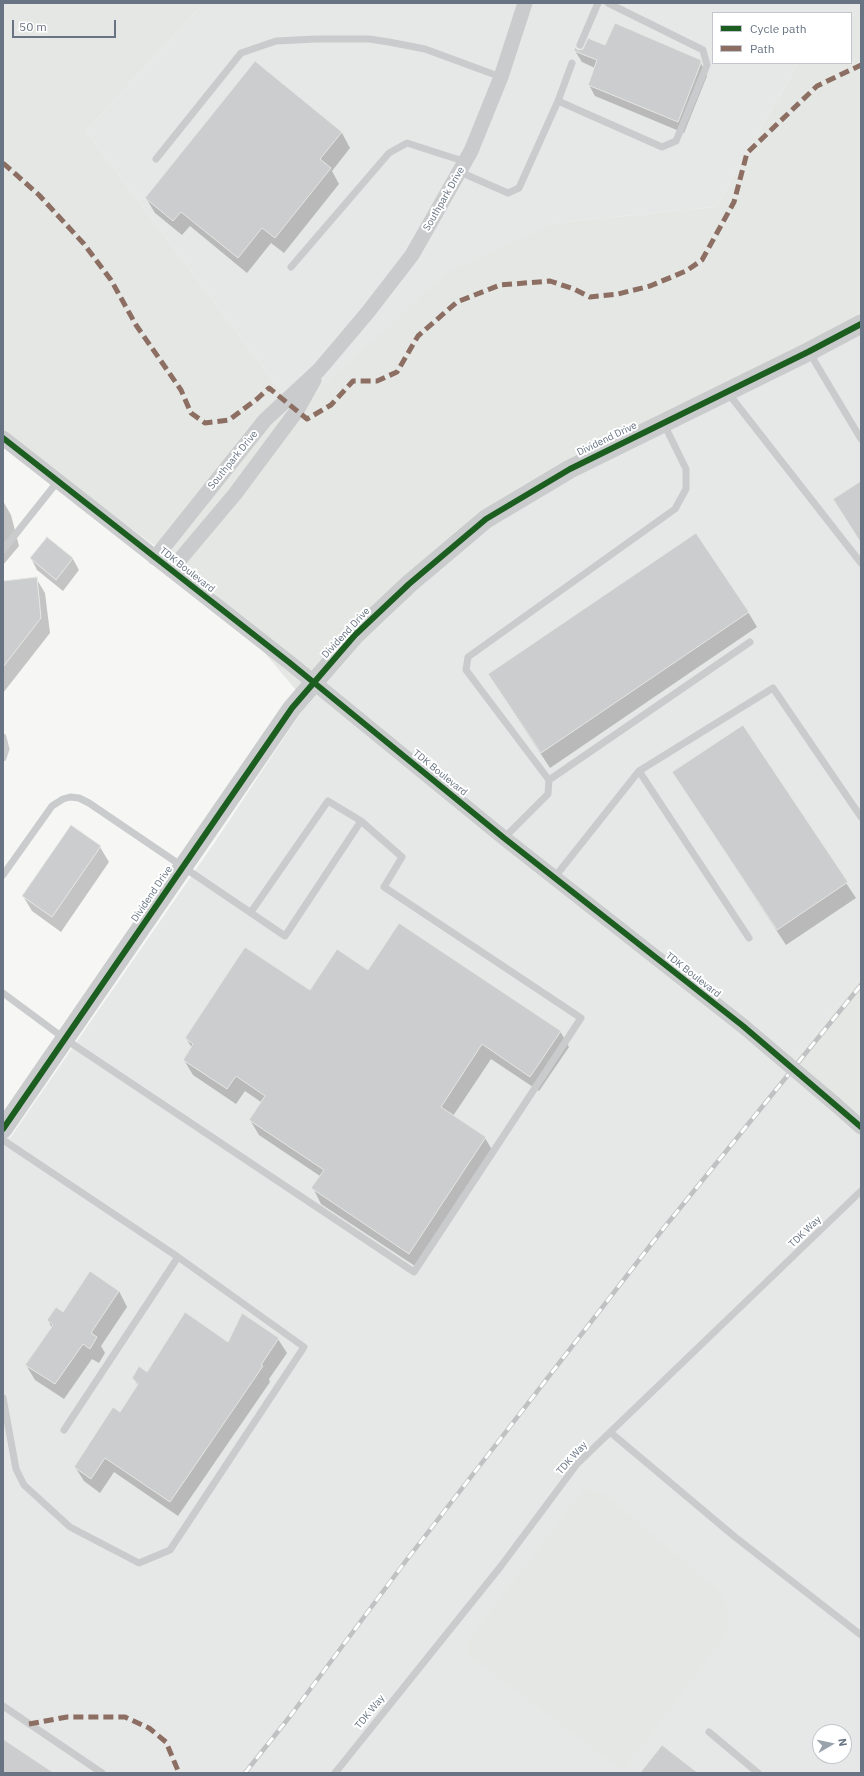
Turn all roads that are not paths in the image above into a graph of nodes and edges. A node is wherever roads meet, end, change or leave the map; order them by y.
1 (525, 3) edge
2 (598, 3) edge
3 (608, 3) edge
4 (580, 45) dead end
5 (572, 63) dead end
6 (502, 77) junction
7 (558, 101) junction
8 (156, 159) dead end
9 (463, 167) junction
10 (291, 267) dead end
11 (861, 324) edge
12 (808, 352) junction
13 (319, 370) junction
14 (727, 392) junction
15 (664, 423) junction
16 (3, 438) edge
17 (861, 439) edge
18 (58, 482) junction
19 (3, 550) edge
20 (155, 558) junction
21 (861, 563) edge
22 (171, 570) junction
23 (750, 642) dead end
24 (314, 683) junction
25 (3, 737) edge
26 (3, 758) edge
27 (639, 771) junction
28 (549, 780) junction
29 (861, 817) edge
30 (361, 821) junction
31 (504, 838) junction
32 (182, 868) junction
33 (3, 875) edge
34 (554, 878) junction
35 (251, 912) junction
36 (749, 938) dead end
37 (3, 993) edge
38 (65, 1039) junction
39 (861, 1127) edge
40 (3, 1129) edge
41 (3, 1140) edge
42 (861, 1191) edge
43 (178, 1257) junction
44 (3, 1398) edge
45 (64, 1430) dead end
46 (610, 1432) junction
47 (861, 1635) edge
48 (3, 1706) edge
49 (709, 1732) dead end
50 (102, 1773) edge
51 (335, 1773) edge
52 (758, 1773) edge

1 - 6 street, Southpark Drive
2 - 4 lane
3 - 7 lane
5 - 7 lane
6 - 8 lane
6 - 9 street, Southpark Drive
7 - 9 lane
9 - 10 lane
9 - 13 street, Southpark Drive
11 - 12 street, Dividend Drive
12 - 14 street, Dividend Drive
12 - 17 lane
13 - 20 street, Southpark Drive
13 - 22 street, Southpark Drive
14 - 15 street, Dividend Drive
14 - 21 lane
15 - 24 street, Dividend Drive
15 - 28 lane
16 - 18 street, TDK Boulevard
18 - 19 lane
18 - 20 street, TDK Boulevard
20 - 22 street, TDK Boulevard
22 - 24 street, TDK Boulevard
23 - 28 lane
24 - 31 street, TDK Boulevard
24 - 32 street, Dividend Drive
25 - 26 lane
27 - 29 lane
27 - 34 lane
27 - 36 lane
28 - 31 lane
30 - 35 lane
30 - 35 lane
30 - 38 lane
31 - 34 street, TDK Boulevard
32 - 33 lane
32 - 35 lane
32 - 38 street, Dividend Drive
34 - 39 street, TDK Boulevard, bridge
37 - 38 lane
38 - 40 street, Dividend Drive
41 - 43 lane
42 - 46 lane, TDK Way
43 - 44 lane
43 - 45 lane
46 - 47 lane
46 - 51 lane, TDK Way
48 - 50 lane
49 - 52 lane

